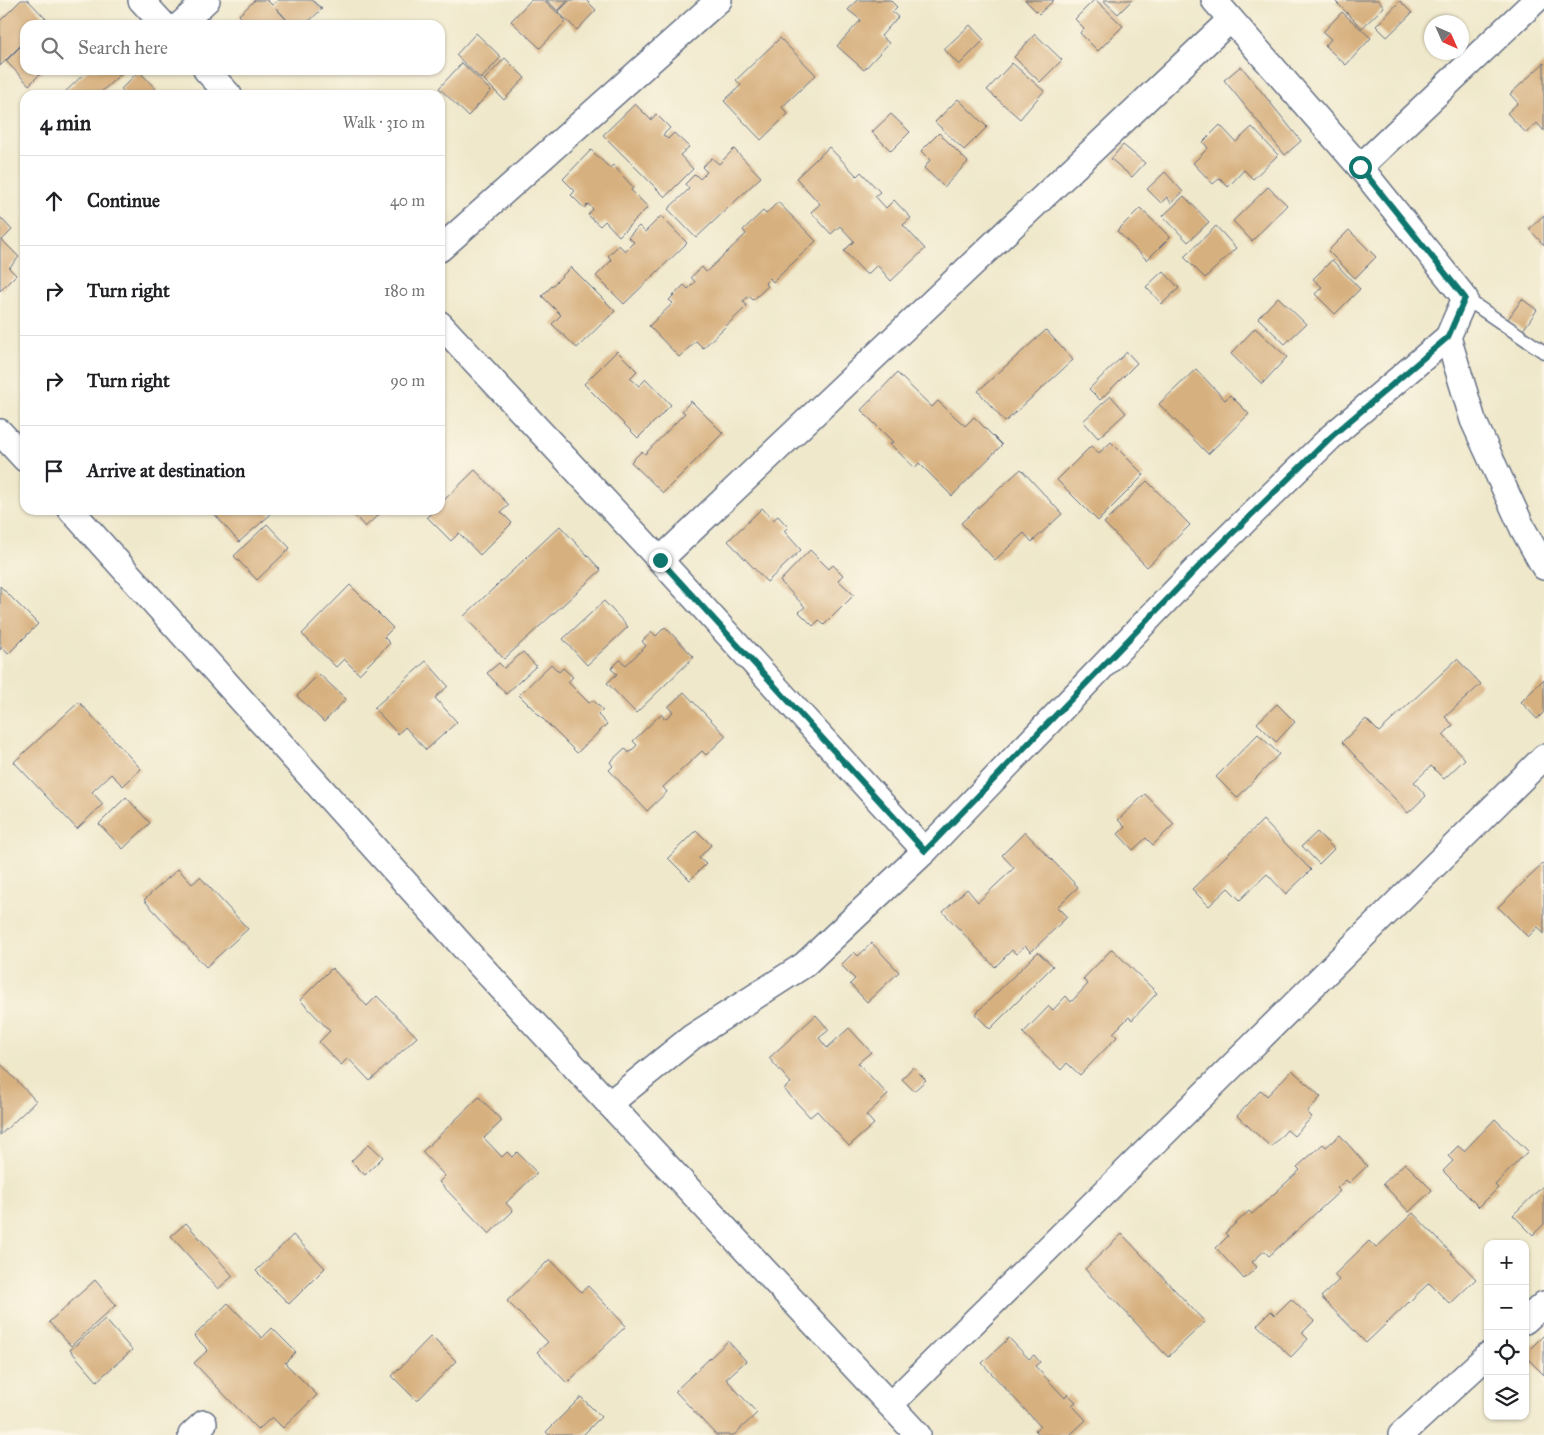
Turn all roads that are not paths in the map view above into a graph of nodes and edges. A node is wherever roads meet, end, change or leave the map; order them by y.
1 (141, 0) edge
2 (207, 0) edge
3 (719, 0) edge
4 (1214, 0) edge
5 (1536, 0) edge
6 (159, 20) edge
7 (185, 20) edge
8 (1230, 20) junction
9 (211, 75) edge
10 (224, 90) edge
11 (1360, 167) junction
12 (445, 245) edge
13 (1465, 298) junction
14 (445, 329) edge
15 (1448, 337) junction
16 (1544, 352) edge
17 (0, 432) edge
18 (20, 454) edge
19 (76, 515) edge
20 (660, 560) junction
21 (1544, 567) edge
22 (1544, 756) edge
23 (925, 851) junction
24 (610, 1104) junction
25 (1544, 1304) edge
26 (1529, 1317) edge
27 (1484, 1359) edge
28 (890, 1405) junction
29 (918, 1435) edge
30 (1401, 1435) edge

1 - 6 street
2 - 7 street
3 - 12 street
4 - 8 street
5 - 11 street
8 - 11 street
8 - 20 street
9 - 10 street
11 - 13 street
13 - 15 street
13 - 16 lane
14 - 20 street
15 - 21 street
15 - 23 street
17 - 18 street
19 - 24 street
20 - 23 street
22 - 28 street
23 - 24 street
24 - 28 street
25 - 26 street
27 - 30 street
28 - 29 street

